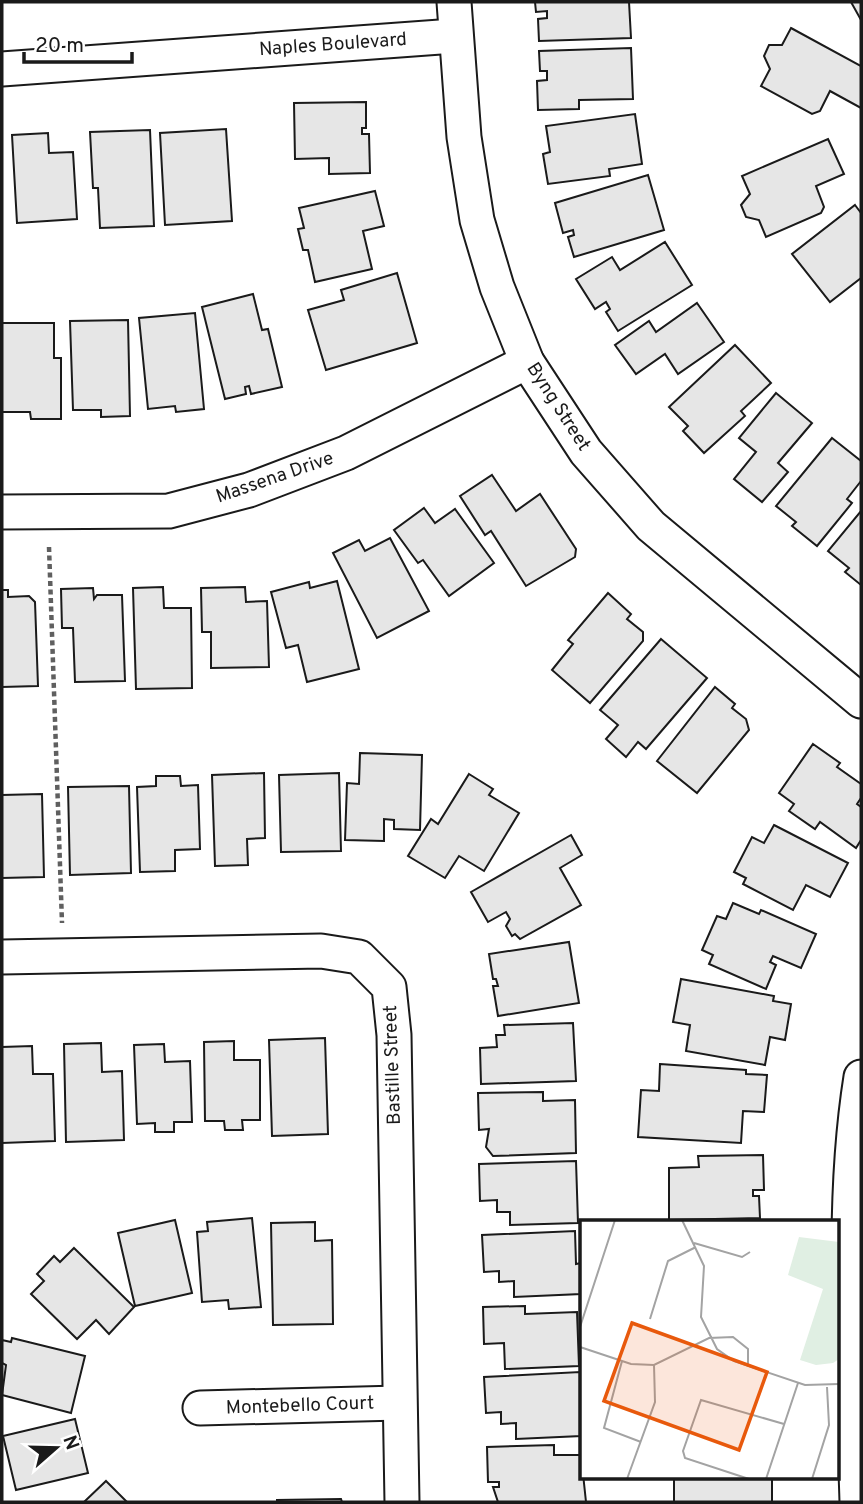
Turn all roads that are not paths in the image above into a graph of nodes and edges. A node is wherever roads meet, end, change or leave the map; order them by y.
1 (454, 2) edge
2 (454, 36) junction
3 (2, 69) edge
4 (527, 362) junction
5 (2, 512) edge
6 (861, 701) edge
7 (2, 957) edge
8 (861, 1076) edge
9 (399, 1403) junction
10 (200, 1408) dead end
11 (402, 1502) edge
12 (857, 1502) edge

1 - 2 street, Byng Street
2 - 3 street, Naples Boulevard
2 - 4 street, Byng Street
4 - 5 street, Massena Drive
4 - 6 street, Byng Street
7 - 9 street, Bastille Street
8 - 12 street
9 - 10 street, Montebello Court
9 - 11 street, Bastille Street

